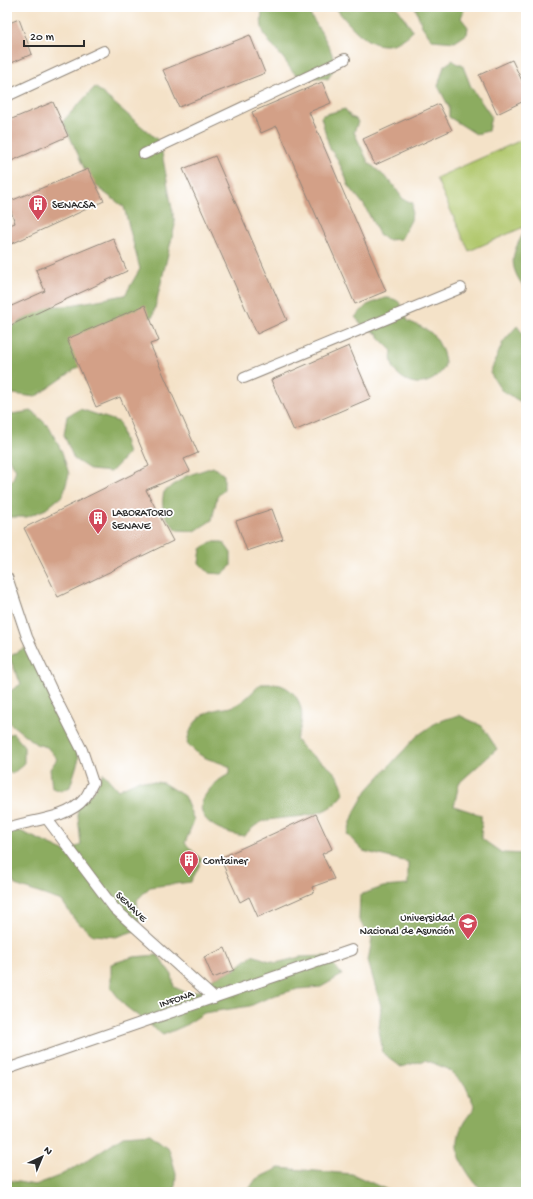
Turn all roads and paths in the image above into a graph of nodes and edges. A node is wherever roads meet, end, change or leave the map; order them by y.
1 (104, 51) dead end
2 (345, 59) dead end
3 (7, 96) edge
4 (144, 154) dead end
5 (461, 288) dead end
6 (244, 378) dead end
7 (7, 577) edge
8 (47, 819) junction
9 (7, 828) edge
10 (352, 950) dead end
11 (214, 998) junction
12 (7, 1069) edge

1 - 3 lane
2 - 4 lane
5 - 6 lane
7 - 8 lane
8 - 9 lane
8 - 11 lane, SENAVE
10 - 11 lane, INFONA
11 - 12 lane, INFONA

